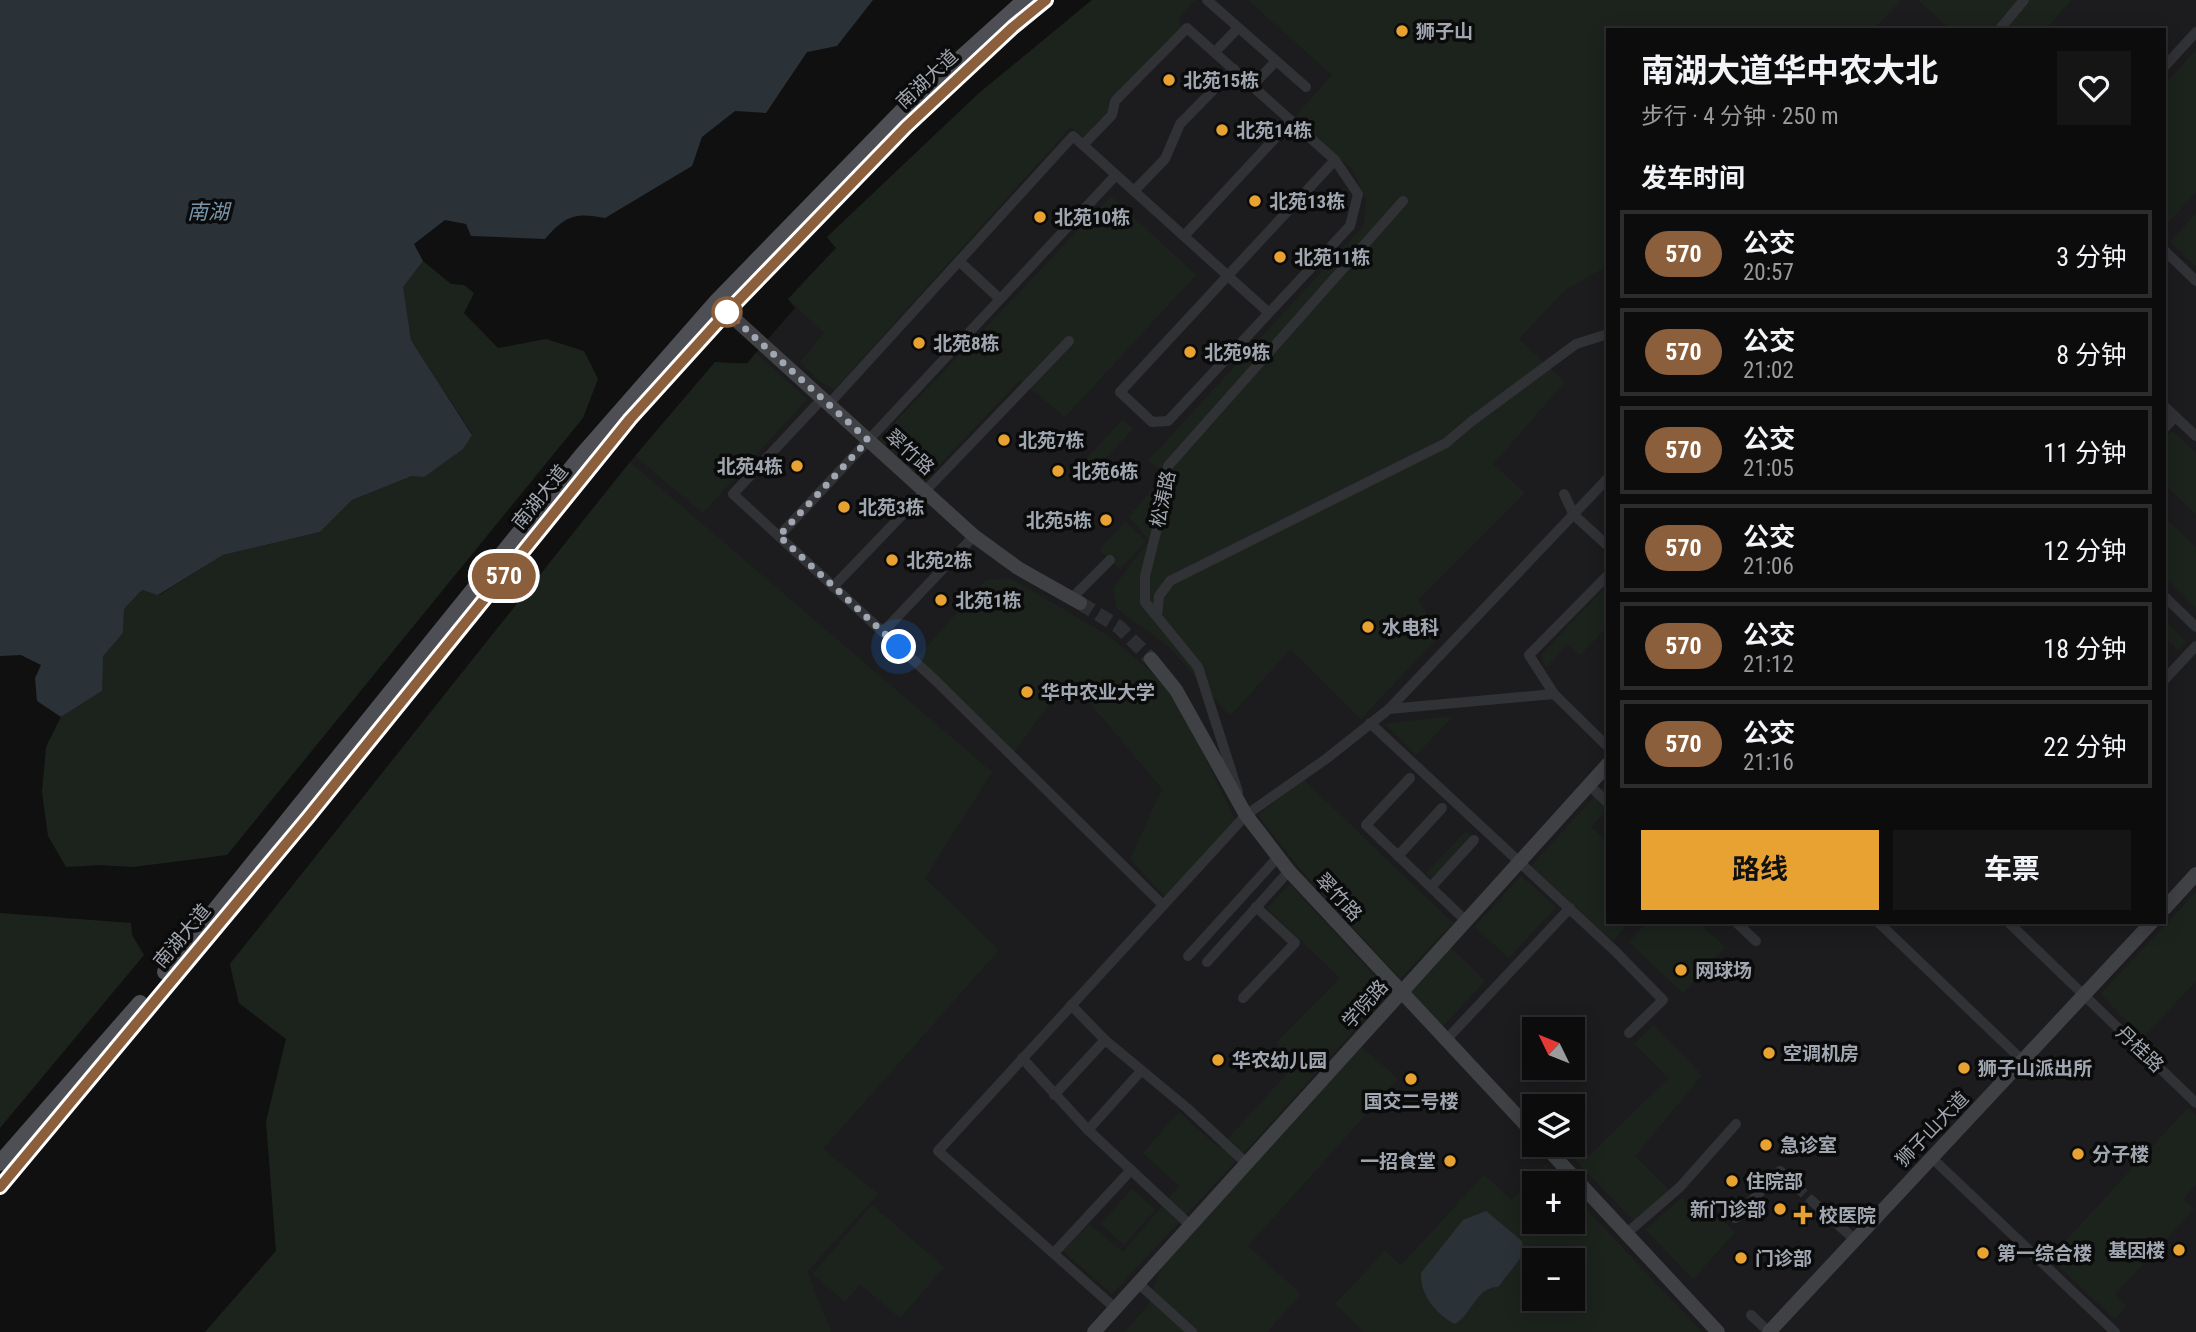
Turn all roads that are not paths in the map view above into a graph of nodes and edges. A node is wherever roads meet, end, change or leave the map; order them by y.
1 (1025, 0) edge
2 (1046, 0) edge
3 (1207, 0) edge
4 (2024, 0) edge
5 (1238, 28) junction
6 (2001, 28) edge
7 (2196, 32) edge
8 (1215, 52) junction
9 (1276, 61) junction
10 (2166, 65) edge
11 (1234, 69) junction
12 (1252, 86) junction
13 (1306, 87) dead end
14 (1291, 121) junction
15 (1083, 145) junction
16 (1335, 160) junction
17 (1116, 174) junction
18 (1134, 191) junction
19 (1403, 201) dead end
20 (1184, 236) junction
21 (2166, 253) edge
22 (959, 261) junction
23 (1227, 275) junction
24 (2196, 281) edge
25 (1000, 299) junction
26 (727, 312) junction
27 (1268, 312) junction
28 (1606, 335) edge
29 (1069, 341) dead end
30 (825, 402) junction
31 (2166, 408) edge
32 (2175, 416) junction
33 (2166, 427) edge
34 (2196, 436) edge
35 (868, 440) junction
36 (1606, 480) edge
37 (924, 491) junction
38 (1564, 494) dead end
39 (1574, 516) junction
40 (779, 536) junction
41 (974, 536) junction
42 (1606, 544) edge
43 (1110, 559) dead end
44 (1606, 577) edge
45 (833, 587) junction
46 (2166, 598) edge
47 (1076, 601) joint
48 (1157, 616) junction
49 (2196, 626) edge
50 (883, 632) junction
51 (2196, 646) edge
52 (1151, 659) tunnel mouth
53 (2166, 678) edge
54 (1554, 694) junction
55 (1389, 709) junction
56 (1370, 723) junction
57 (1606, 745) edge
58 (1606, 766) edge
59 (1410, 778) dead end
60 (1589, 785) junction
61 (1606, 801) edge
62 (1442, 808) dead end
63 (1246, 816) junction
64 (1474, 841) dead end
65 (1398, 856) junction
66 (1278, 857) junction
67 (1519, 862) junction
68 (1290, 871) junction
69 (2196, 874) edge
70 (1431, 887) junction
71 (1163, 905) junction
72 (1256, 907) junction
73 (2166, 907) edge
74 (1570, 908) junction
75 (1466, 921) junction
76 (1738, 924) edge
77 (1880, 924) edge
78 (2010, 924) edge
79 (2150, 924) edge
80 (1756, 941) dead end
81 (1188, 956) dead end
82 (1208, 962) dead end
83 (1401, 993) junction
84 (2084, 995) junction
85 (1243, 998) dead end
86 (1071, 1005) junction
87 (1629, 1033) dead end
88 (1105, 1040) junction
89 (1445, 1041) junction
90 (1021, 1058) junction
91 (2023, 1061) junction
92 (1141, 1071) junction
93 (1054, 1095) junction
94 (2196, 1103) edge
95 (1522, 1121) edge
96 (1736, 1124) dead end
97 (1088, 1130) junction
98 (1555, 1157) edge
99 (1932, 1157) junction
100 (0, 1163) edge
101 (1246, 1163) junction
102 (1131, 1170) junction
103 (1786, 1177) dead end
104 (0, 1187) edge
105 (1812, 1201) tunnel mouth
106 (1735, 1218) dead end
107 (1190, 1225) junction
108 (1627, 1233) junction
109 (1854, 1239) junction
110 (1054, 1253) junction
111 (1138, 1283) junction
112 (1115, 1308) junction
113 (1751, 1315) dead end
114 (1094, 1332) edge
115 (1192, 1332) edge
116 (1718, 1332) edge
117 (1769, 1332) edge
118 (2115, 1332) edge

1 - 100 main road, 南湖大道
2 - 26 main road, 南湖大道
3 - 5 street
4 - 6 street
5 - 8 street
5 - 9 street
7 - 10 street
8 - 11 street
8 - 15 street
9 - 12 street
9 - 13 street
11 - 12 street
11 - 18 street
12 - 14 street
14 - 16 street
14 - 20 street
15 - 17 street
15 - 22 street
16 - 23 street
16 - 27 street
17 - 18 street
17 - 25 street
18 - 20 street
19 - 48 street, 松涛路
20 - 23 street
21 - 24 street
22 - 25 street
22 - 30 street
23 - 27 street
23 - 27 street
25 - 35 street
26 - 30 street, 翠竹路
26 - 104 main road, 南湖大道
28 - 48 street
29 - 37 street
30 - 35 street, 翠竹路
30 - 40 street
31 - 32 street
32 - 33 street
32 - 34 street
35 - 37 street, 翠竹路
35 - 40 street
36 - 39 street
37 - 41 street, 翠竹路
37 - 45 street
38 - 39 street
39 - 42 street
39 - 55 street
40 - 45 street
41 - 47 street, 翠竹路
41 - 50 street
43 - 47 street
44 - 54 street
45 - 50 street
46 - 49 street
48 - 63 street, 松涛路
50 - 71 street
51 - 53 street
52 - 63 street, 翠竹路
54 - 55 street
54 - 57 street
55 - 56 street
56 - 63 street
56 - 67 street
58 - 60 street, 学院路
59 - 65 street
60 - 61 street
60 - 67 street, 学院路
62 - 65 street
63 - 66 street, 翠竹路
63 - 71 street
64 - 70 street
65 - 70 street
66 - 68 street, 翠竹路
66 - 81 street
67 - 74 street
67 - 75 street, 学院路
68 - 72 street
68 - 83 street, 翠竹路
69 - 73 street
70 - 75 street
71 - 86 street
72 - 82 street
72 - 85 street
74 - 87 street
74 - 89 street
75 - 83 street, 学院路
76 - 80 street
77 - 91 street
78 - 84 street, 丹桂路
79 - 84 street, 狮子山大道
83 - 89 street, 翠竹路
83 - 101 street, 学院路
84 - 91 street, 狮子山大道
84 - 94 street, 丹桂路
86 - 88 street
86 - 90 street
88 - 92 street
88 - 93 street
89 - 95 street, 翠竹路
90 - 93 street
90 - 110 street
91 - 99 street, 狮子山大道
92 - 97 street
92 - 101 street
93 - 97 street
96 - 108 street
97 - 102 street
98 - 108 street
99 - 109 street, 狮子山大道
99 - 118 street
101 - 107 street, 学院路
102 - 107 street
102 - 110 street
103 - 106 street
105 - 109 street
107 - 111 street, 学院路
108 - 116 street
109 - 117 street, 狮子山大道
110 - 112 street
111 - 112 street, 学院路
111 - 115 street
112 - 114 street, 学院路
113 - 117 street

